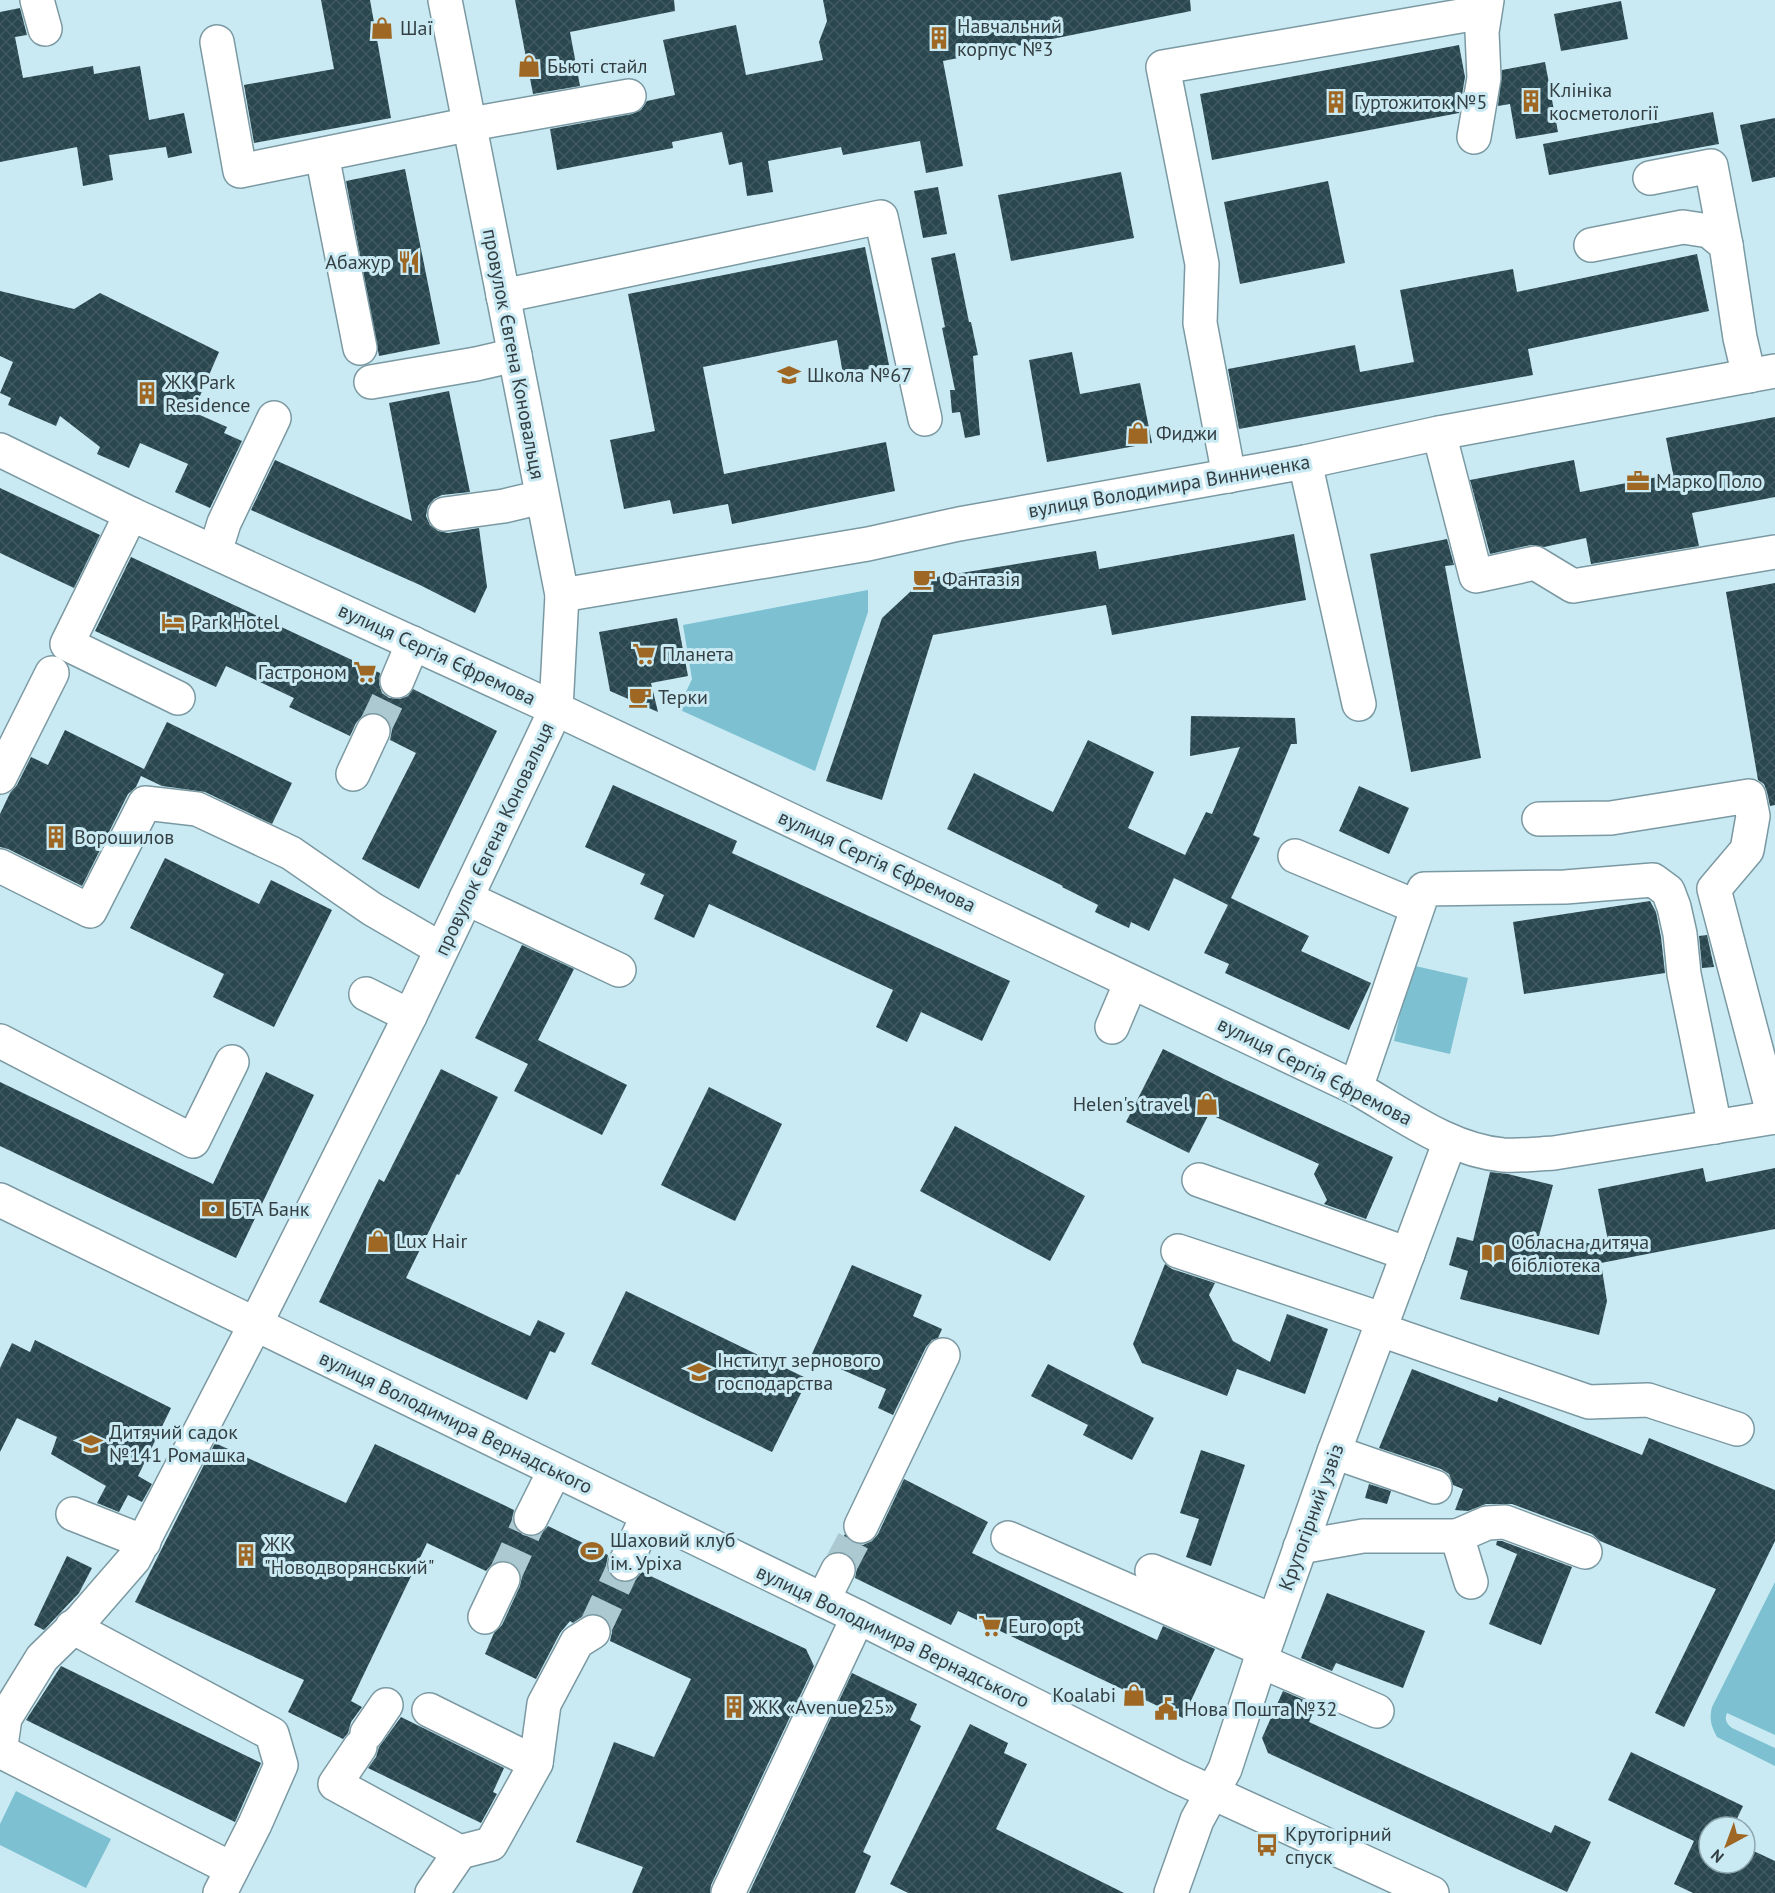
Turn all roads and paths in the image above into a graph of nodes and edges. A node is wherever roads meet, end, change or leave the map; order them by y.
1 (446, 0) edge
2 (1485, 0) edge
3 (217, 42) dead end
4 (629, 96) dead end
5 (471, 124) junction
6 (1474, 137) dead end
7 (322, 155) junction
8 (1650, 178) dead end
9 (1592, 245) dead end
10 (1726, 245) junction
11 (503, 296) junction
12 (360, 348) dead end
13 (515, 355) junction
14 (1762, 374) edge
15 (371, 382) dead end
16 (274, 418) dead end
17 (925, 419) dead end
18 (1439, 433) junction
19 (0, 450) edge
20 (1305, 462) junction
21 (1229, 476) junction
22 (542, 497) junction
23 (131, 514) junction
24 (445, 514) dead end
25 (215, 552) junction
26 (1775, 552) edge
27 (562, 595) junction
28 (413, 643) junction
29 (52, 673) dead end
30 (397, 681) tunnel mouth
31 (178, 698) dead end
32 (1359, 704) dead end
33 (556, 709) junction
34 (373, 731) tunnel mouth
35 (352, 774) dead end
36 (0, 777) edge
37 (1539, 819) dead end
38 (1761, 848) edge
39 (1294, 856) dead end
40 (0, 866) edge
41 (466, 898) junction
42 (1417, 907) junction
43 (441, 950) junction
44 (619, 970) dead end
45 (1131, 982) junction
46 (366, 994) dead end
47 (410, 1016) junction
48 (1112, 1027) dead end
49 (0, 1041) edge
50 (232, 1062) dead end
51 (1356, 1088) junction
52 (1774, 1117) edge
53 (1715, 1127) junction
54 (1450, 1141) junction
55 (1199, 1180) dead end
56 (0, 1200) edge
57 (1178, 1251) dead end
58 (1408, 1254) junction
59 (255, 1325) junction
60 (1383, 1325) junction
61 (943, 1355) dead end
62 (1737, 1429) dead end
63 (1334, 1452) junction
64 (555, 1470) junction
65 (1435, 1487) dead end
66 (73, 1514) dead end
67 (648, 1515) junction
68 (531, 1518) tunnel mouth
69 (861, 1526) tunnel mouth
70 (1457, 1536) junction
71 (1008, 1538) dead end
72 (144, 1542) junction
73 (1300, 1547) junction
74 (1585, 1552) dead end
75 (625, 1564) tunnel mouth
76 (838, 1570) tunnel mouth
77 (1152, 1572) dead end
78 (503, 1580) tunnel mouth
79 (1471, 1582) dead end
80 (823, 1600) junction
81 (485, 1617) dead end
82 (858, 1617) junction
83 (72, 1627) junction
84 (593, 1632) tunnel mouth
85 (1266, 1644) junction
86 (1379, 1701) dead end
87 (386, 1705) dead end
88 (429, 1710) dead end
89 (0, 1751) edge
90 (536, 1763) junction
91 (1211, 1793) junction
92 (460, 1852) junction
93 (226, 1881) edge
94 (432, 1893) edge
95 (728, 1893) edge
96 (1171, 1893) edge
97 (1432, 1893) edge

1 - 5 street, провулок Євгена Коновальця
2 - 6 street
2 - 21 street
3 - 7 street
4 - 5 street
5 - 7 street
5 - 11 street, провулок Євгена Коновальця
7 - 12 street
8 - 10 street
9 - 10 street
10 - 14 street
11 - 13 street, провулок Євгена Коновальця
11 - 17 street
13 - 15 street
13 - 22 street, провулок Євгена Коновальця
14 - 18 street, вулиця Володимира Винниченка
16 - 25 street
18 - 20 street, вулиця Володимира Винниченка
18 - 26 street
19 - 23 street, вулиця Сергія Єфремова
20 - 21 street, вулиця Володимира Винниченка
20 - 32 street
21 - 27 street, вулиця Володимира Винниченка
22 - 24 street
22 - 27 street, провулок Євгена Коновальця
23 - 25 street, вулиця Сергія Єфремова
23 - 31 street
25 - 28 street, вулиця Сергія Єфремова
27 - 33 street, провулок Євгена Коновальця
28 - 30 street
28 - 33 street, вулиця Сергія Єфремова
29 - 36 street
33 - 41 street, провулок Євгена Коновальця
33 - 45 street, вулиця Сергія Єфремова
34 - 35 street
37 - 38 street
38 - 52 street
39 - 42 street
40 - 43 street
41 - 43 street, провулок Євгена Коновальця
41 - 44 street
42 - 51 street
42 - 53 street
43 - 47 street, провулок Євгена Коновальця
45 - 48 street
45 - 51 street, вулиця Сергія Єфремова
46 - 47 street
47 - 59 street, провулок Євгена Коновальця
49 - 50 street
51 - 54 street, вулиця Сергія Єфремова
52 - 53 street, вулиця Сергія Єфремова
53 - 54 street, вулиця Сергія Єфремова
54 - 58 street, Крутогірний узвіз
55 - 58 street
56 - 59 street, вулиця Володимира Вернадського
57 - 60 street
58 - 60 street, Крутогірний узвіз
59 - 64 street, вулиця Володимира Вернадського
59 - 72 street, провулок Євгена Коновальця
60 - 62 street
60 - 63 street, Крутогірний узвіз
61 - 69 street
63 - 65 street
63 - 73 street, Крутогірний узвіз
64 - 67 street, вулиця Володимира Вернадського
64 - 68 street
66 - 72 street
67 - 75 street
67 - 80 street, вулиця Володимира Вернадського
70 - 73 street
70 - 74 street
70 - 79 street
71 - 85 street
72 - 83 street, провулок Євгена Коновальця
73 - 85 street, Крутогірний узвіз
76 - 80 street
77 - 85 street
78 - 81 street
80 - 82 street, вулиця Володимира Вернадського
82 - 91 street, вулиця Володимира Вернадського
82 - 95 street
83 - 89 street, провулок Євгена Коновальця
83 - 93 street
84 - 90 street
85 - 86 street
85 - 91 street, Крутогірний узвіз
87 - 92 street
88 - 90 street
89 - 93 street
90 - 92 street
91 - 96 street, Крутогірний узвіз
91 - 97 street, вулиця Володимира Вернадського
92 - 94 street

